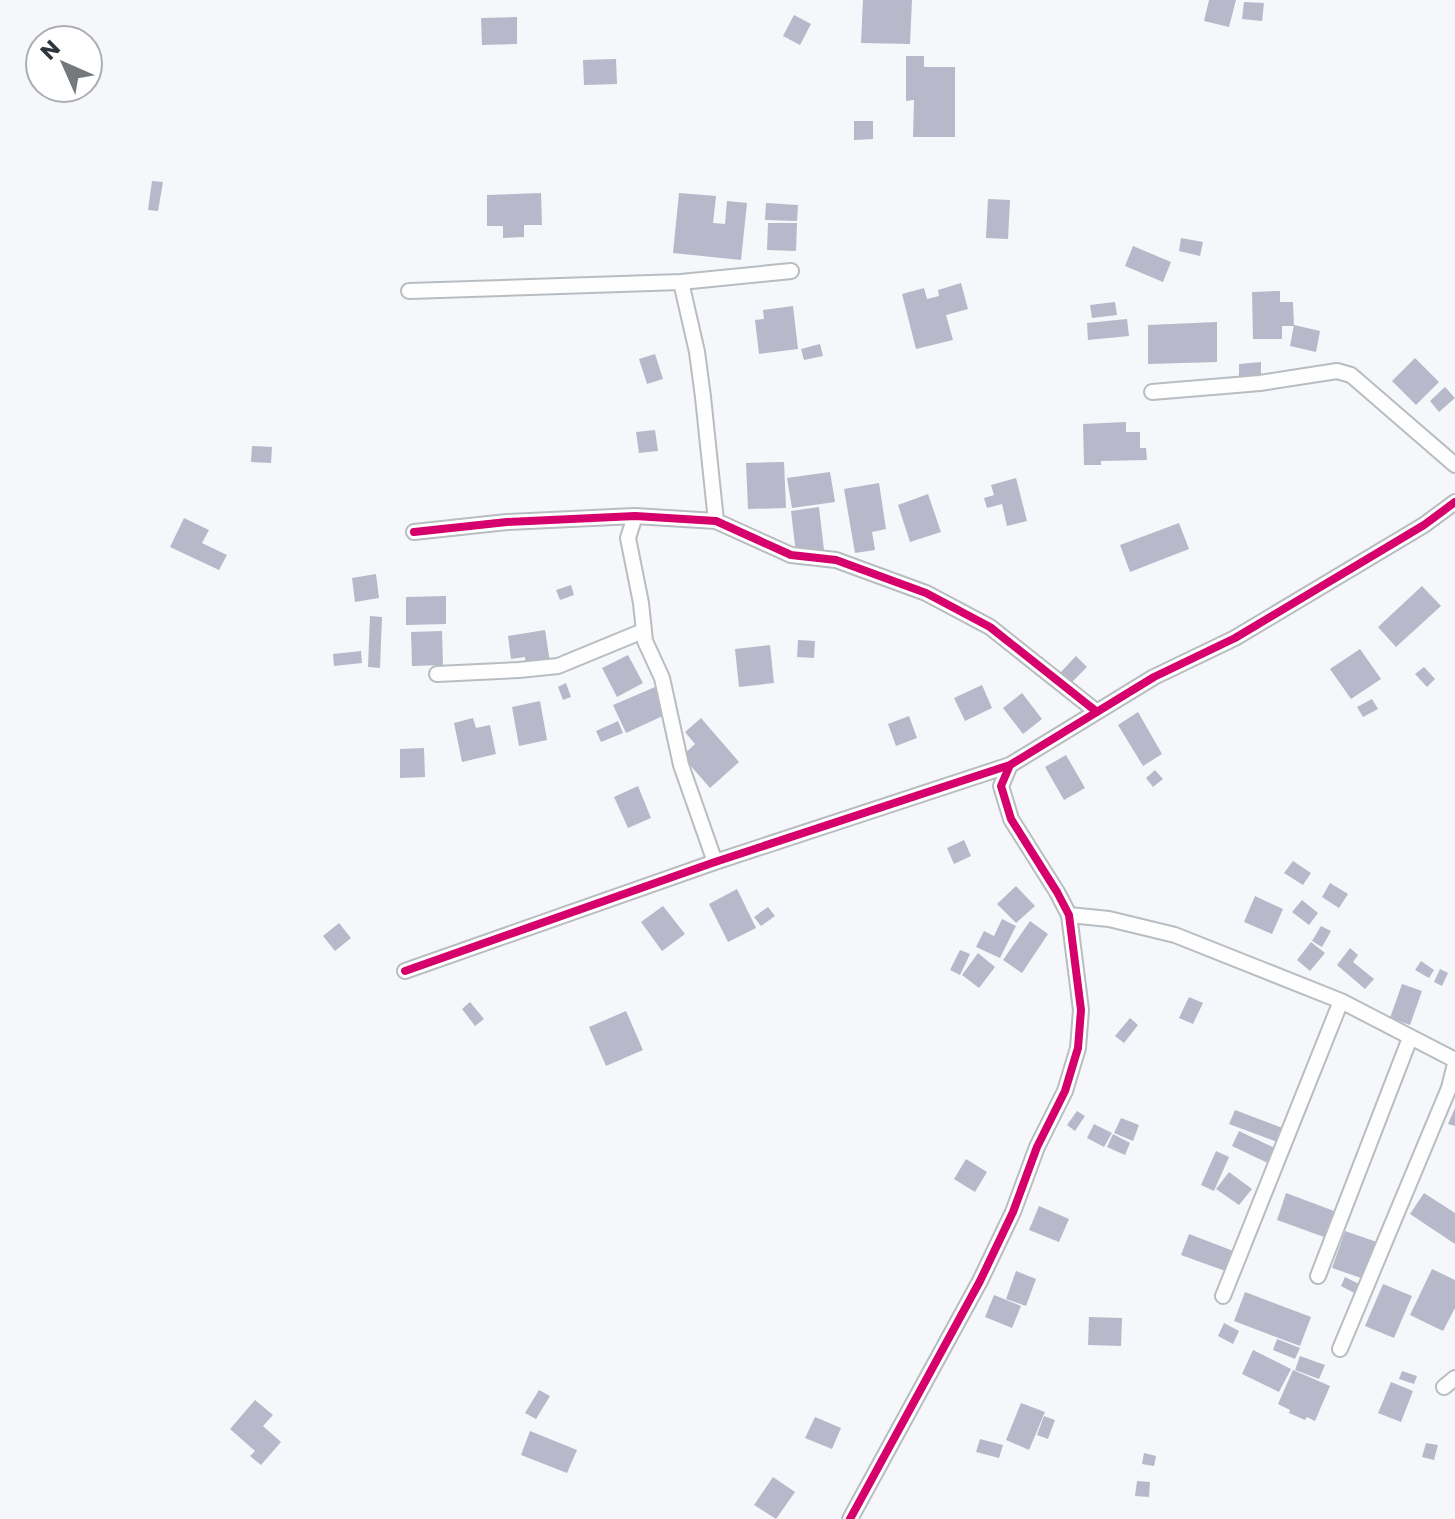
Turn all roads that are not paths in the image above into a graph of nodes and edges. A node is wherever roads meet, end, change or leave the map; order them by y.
1 (791, 271) dead end
2 (681, 282) junction
3 (409, 291) dead end
4 (1152, 392) dead end
5 (1455, 465) edge
6 (1455, 502) edge
7 (635, 516) junction
8 (716, 521) junction
9 (414, 532) dead end
10 (643, 631) junction
11 (437, 674) dead end
12 (1097, 712) junction
13 (1010, 765) junction
14 (715, 862) junction
15 (1069, 915) junction
16 (405, 971) dead end
17 (1341, 1001) junction
18 (1410, 1038) junction
19 (1455, 1062) edge
20 (1318, 1276) dead end
21 (1223, 1296) dead end
22 (1340, 1349) dead end
23 (850, 1519) edge

1 - 2 street
2 - 3 street
2 - 8 street
4 - 5 street
6 - 12 street
7 - 8 street
7 - 9 street
7 - 10 street
8 - 12 street
10 - 11 street
10 - 14 street
12 - 13 street
13 - 14 street
13 - 15 street
14 - 16 street
15 - 17 street
15 - 23 street
17 - 18 street
17 - 21 street
18 - 19 street
18 - 20 street
19 - 22 street

